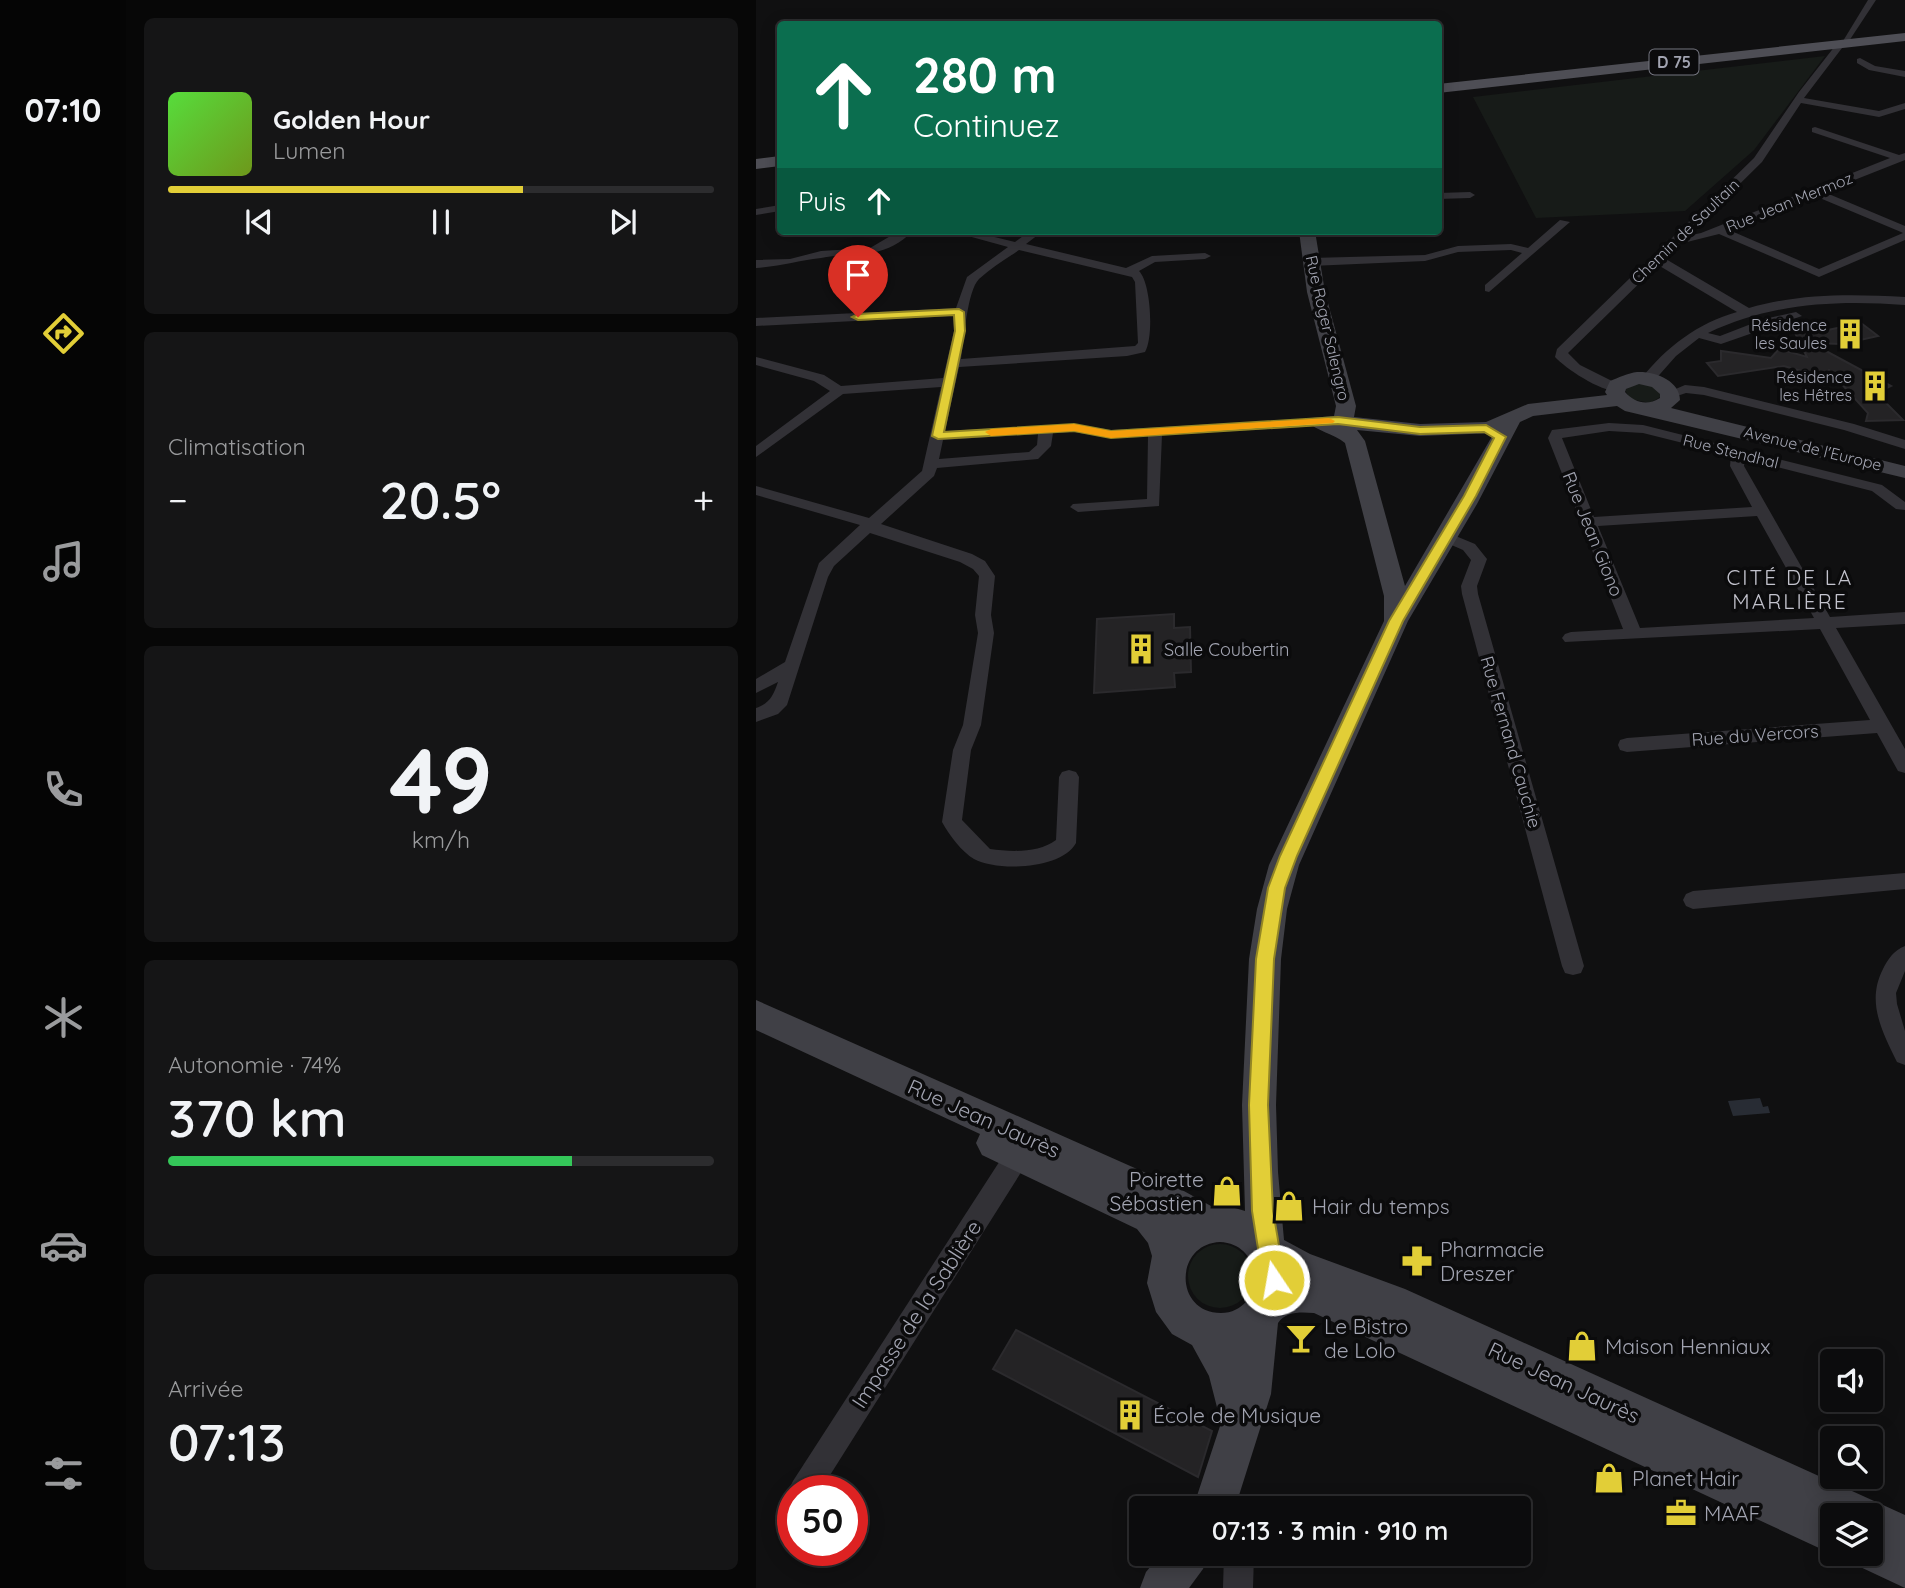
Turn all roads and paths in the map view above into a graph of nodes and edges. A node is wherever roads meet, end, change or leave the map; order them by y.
1 (1872, 0) edge
2 (1905, 36) edge
3 (1846, 39) dead end
4 (1838, 48) dead end
5 (1860, 61) dead end
6 (1905, 74) edge
7 (1442, 88) edge
8 (1799, 100) junction
9 (1902, 110) edge
10 (1815, 130) dead end
11 (1902, 157) edge
12 (777, 161) edge
13 (756, 164) edge
14 (1815, 192) junction
15 (1442, 195) edge
16 (1470, 195) dead end
17 (777, 208) edge
18 (756, 212) edge
19 (1564, 222) dead end
20 (1720, 230) junction
21 (1905, 230) edge
22 (900, 235) edge
23 (973, 235) edge
24 (1031, 235) edge
25 (1308, 235) edge
26 (1905, 237) edge
27 (1671, 243) junction
28 (1017, 245) junction
29 (1530, 252) junction
30 (1205, 256) dead end
31 (1655, 258) junction
32 (1311, 262) junction
33 (756, 264) edge
34 (1130, 271) junction
35 (1489, 288) dead end
36 (1847, 299) junction
37 (1905, 301) edge
38 (1855, 311) junction
39 (959, 312) junction
40 (1748, 313) junction
41 (1905, 313) edge
42 (756, 322) edge
43 (1697, 334) junction
44 (756, 361) edge
45 (953, 363) junction
46 (1648, 379) junction
47 (949, 382) junction
48 (839, 391) junction
49 (1618, 394) junction
50 (1671, 396) junction
51 (1645, 408) junction
52 (1318, 422) joint
53 (1722, 425) junction
54 (1046, 429) junction
55 (1155, 432) junction
56 (1349, 432) junction
57 (1493, 434) junction
58 (1555, 434) joint
59 (938, 436) junction
60 (1905, 445) edge
61 (756, 453) edge
62 (1738, 453) junction
63 (932, 464) junction
64 (1905, 472) edge
65 (756, 490) edge
66 (1900, 506) dead end
67 (1078, 507) dead end
68 (1763, 511) junction
69 (1589, 522) junction
70 (870, 525) junction
71 (1446, 537) junction
72 (1391, 576) junction
73 (1418, 580) junction
74 (1905, 618) edge
75 (1396, 621) junction
76 (1823, 621) junction
77 (1633, 633) junction
78 (1571, 638) dead end
79 (792, 665) junction
80 (756, 687) edge
81 (756, 715) edge
82 (1883, 726) junction
83 (1627, 745) dead end
84 (1905, 766) edge
85 (1069, 777) dead end
86 (1905, 881) edge
87 (1693, 900) dead end
88 (1905, 955) edge
89 (1573, 966) dead end
90 (756, 1014) edge
91 (756, 1034) edge
92 (1905, 1055) edge
93 (1024, 1146) junction
94 (1260, 1172) junction
95 (1217, 1223) junction
96 (1268, 1250) junction
97 (1171, 1258) junction
98 (1262, 1309) junction
99 (1206, 1332) junction
100 (1241, 1427) junction
101 (813, 1475) edge
102 (1224, 1496) edge
103 (1829, 1503) edge
104 (1820, 1526) edge
105 (1883, 1527) edge
106 (1905, 1537) edge
107 (1883, 1556) edge
108 (1179, 1566) edge
109 (1239, 1566) edge
110 (1905, 1566) edge
111 (1163, 1588) edge
112 (1238, 1588) edge

1 - 3 street
2 - 7 main road, D 75
4 - 8 street, Chemin de Saultain
5 - 6 street
8 - 9 street
8 - 27 street, Chemin de Saultain
10 - 11 street
11 - 14 street, Rue Jean Mermoz
12 - 13 main road
14 - 20 street, Rue Jean Mermoz
14 - 21 street
15 - 16 street
17 - 18 street
19 - 29 street
20 - 26 street
20 - 27 street, Rue Jean Mermoz
22 - 33 street
23 - 28 street
24 - 28 street
25 - 32 street, Rue Roger Salengro
27 - 31 street, Chemin de Saultain
28 - 34 street
28 - 39 street
29 - 32 street
29 - 35 street
30 - 34 street
31 - 40 street
31 - 49 street, Chemin de Saultain
32 - 56 street, Rue Roger Salengro
34 - 45 street
36 - 37 street
36 - 38 street
36 - 40 street
38 - 41 street
38 - 43 street
39 - 42 street
39 - 45 street
40 - 43 street
43 - 46 street
44 - 48 street
45 - 47 street
46 - 49 street
46 - 50 street, Avenue de l'Europe
47 - 48 street
47 - 59 street
48 - 61 street
49 - 51 street, Avenue de l'Europe
49 - 57 street
50 - 51 street
50 - 53 street, Avenue de l'Europe
50 - 60 street
51 - 53 street, Avenue de l'Europe
52 - 55 street
52 - 56 street
53 - 64 street, Avenue de l'Europe
54 - 55 street
54 - 59 street
54 - 63 street
55 - 67 street
56 - 57 street
56 - 72 street, Rue Roger Salengro
57 - 71 street
58 - 62 street, Rue Stendhal
58 - 69 street, Rue Jean Giono
59 - 63 street
62 - 66 street, Rue Stendhal
62 - 68 street
63 - 70 street
65 - 70 street
68 - 69 street
68 - 76 street
69 - 77 street, Rue Jean Giono
70 - 79 street
70 - 85 street
71 - 73 street
71 - 89 street, Rue Fernand Cauchie
72 - 73 street
72 - 75 street, Rue Roger Salengro
73 - 75 street
74 - 76 street
75 - 94 street, Rue Roger Salengro
76 - 77 street
76 - 82 street
77 - 78 street
79 - 80 street
79 - 81 street
82 - 83 street, Rue du Vercors
82 - 84 street
86 - 87 street
88 - 92 street
90 - 93 street, Rue Jean Jaurès
91 - 93 street, Rue Jean Jaurès
93 - 95 street, Rue Jean Jaurès
93 - 97 street, Rue Jean Jaurès
93 - 101 street, Impasse de la Sablière
94 - 95 street, Rue Roger Salengro
94 - 96 street, Rue Roger Salengro
95 - 96 street
95 - 97 street
96 - 98 street
96 - 103 street, Rue Jean Jaurès
97 - 99 street
98 - 99 street
98 - 100 street
98 - 104 street, Rue Jean Jaurès
99 - 100 street
100 - 102 street
105 - 106 street
107 - 110 street
108 - 111 street
109 - 112 street

